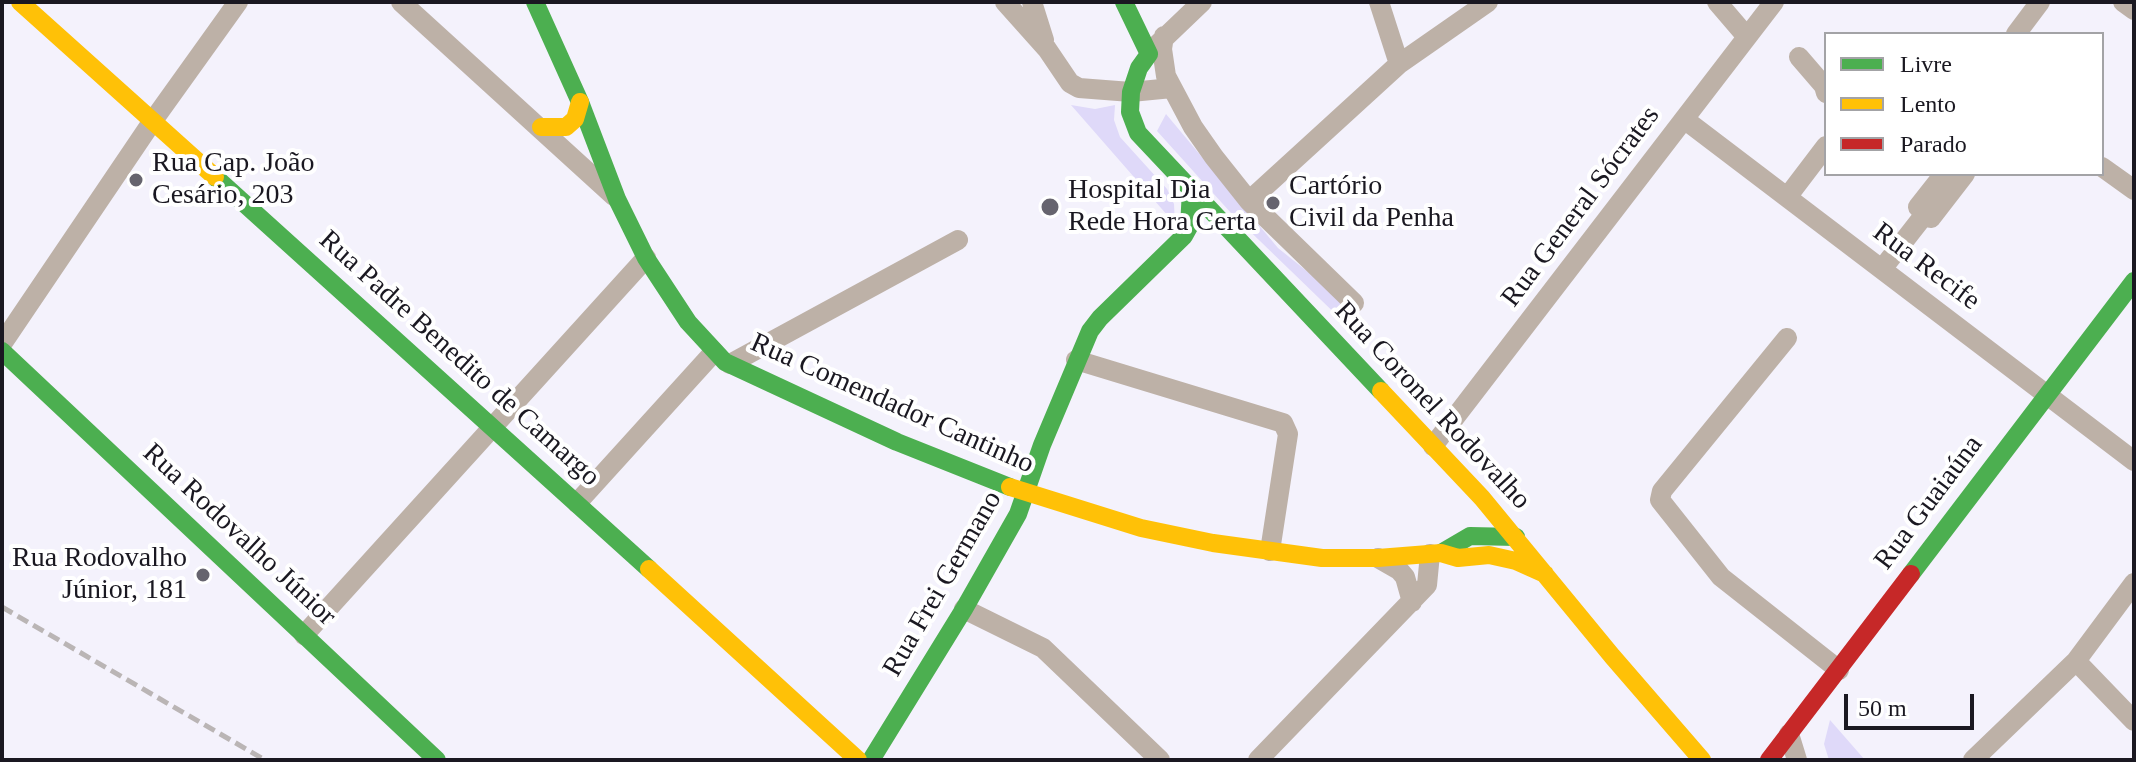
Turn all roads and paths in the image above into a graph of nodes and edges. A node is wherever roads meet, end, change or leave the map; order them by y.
1 (20, 2) edge
2 (238, 2) edge
3 (401, 2) edge
4 (535, 2) edge
5 (1005, 2) edge
6 (1032, 2) edge
7 (1124, 2) edge
8 (1202, 2) edge
9 (1379, 2) edge
10 (1488, 2) edge
11 (1717, 2) edge
12 (1774, 2) edge
13 (2040, 2) edge
14 (2123, 2) edge
15 (2134, 10) edge
16 (1139, 32) junction
17 (2018, 32) edge
18 (1164, 36) junction
19 (1747, 37) junction
20 (1047, 49) junction
21 (1149, 54) junction
22 (1799, 57) dead end
23 (1399, 64) junction
24 (1824, 86) edge
25 (1172, 88) junction
26 (1131, 92) junction
27 (580, 102) junction
28 (1684, 119) junction
29 (152, 122) junction
30 (541, 127) junction
31 (1824, 149) edge
32 (2104, 168) edge
33 (1942, 176) edge
34 (1964, 176) edge
35 (1191, 190) junction
36 (2134, 190) edge
37 (1788, 196) junction
38 (617, 199) junction
39 (1249, 201) junction
40 (1925, 214) junction
41 (958, 240) dead end
42 (646, 258) junction
43 (1882, 269) junction
44 (2134, 281) edge
45 (1354, 303) dead end
46 (1787, 338) dead end
47 (2, 344) edge
48 (2, 351) edge
49 (722, 358) junction
50 (1076, 360) junction
51 (2047, 394) junction
52 (493, 426) junction
53 (1433, 446) junction
54 (2134, 461) edge
55 (1027, 494) junction
56 (577, 503) junction
57 (1516, 537) junction
58 (1270, 551) junction
59 (1435, 553) junction
60 (1378, 558) junction
61 (1545, 574) junction
62 (2134, 583) edge
63 (1412, 602) junction
64 (964, 609) junction
65 (304, 635) junction
66 (2076, 661) junction
67 (1839, 670) junction
68 (2134, 721) edge
69 (1789, 734) joint
70 (1783, 758) edge
71 (437, 760) edge
72 (858, 760) edge
73 (871, 760) edge
74 (1160, 760) edge
75 (1258, 760) edge
76 (1702, 760) edge
77 (1973, 760) edge

1 - 29 main road, Rua Padre Benedito de Camargo
2 - 29 street
3 - 30 street
4 - 27 main road, Rua Comendador Cantinho
5 - 20 street
6 - 20 street
7 - 16 main road
8 - 18 street
9 - 23 street
10 - 23 street
11 - 19 street
12 - 19 street, Rua General Sócrates
13 - 17 street
14 - 15 street
16 - 18 street
16 - 21 main road
18 - 21 street
18 - 25 street
19 - 28 street, Rua General Sócrates
20 - 26 street
21 - 26 main road
22 - 24 street
23 - 39 street
25 - 26 street
25 - 39 street
26 - 35 main road, Rua Coronel Rodovalho
27 - 30 main road
27 - 38 main road, Rua Comendador Cantinho
28 - 37 street, Rua Recife
28 - 53 street, Rua General Sócrates
29 - 47 street
29 - 52 main road, Rua Padre Benedito de Camargo
30 - 38 street
31 - 37 street
32 - 36 street
33 - 40 street
34 - 40 street
35 - 50 main road, Rua Frei Germano
35 - 53 main road, Rua Coronel Rodovalho
37 - 43 street, Rua Recife
38 - 42 main road, Rua Comendador Cantinho
39 - 45 street
40 - 43 street
41 - 49 street
42 - 49 main road, Rua Comendador Cantinho
42 - 52 street
43 - 51 street, Rua Recife
44 - 51 main road, Rua Guaiaúna
46 - 67 street
48 - 65 main road, Rua Rodovalho Júnior
49 - 55 main road, Rua Comendador Cantinho
49 - 56 street
50 - 55 main road, Rua Frei Germano
50 - 58 street
51 - 54 street, Rua Recife
51 - 67 main road, Rua Guaiaúna
52 - 56 main road, Rua Padre Benedito de Camargo
52 - 65 street
53 - 57 main road, Rua Coronel Rodovalho
55 - 58 main road, Rua Comendador Cantinho
55 - 64 main road, Rua Frei Germano
56 - 72 main road, Rua Padre Benedito de Camargo
57 - 59 main road, Rua Comendador Cantinho
57 - 61 main road, Rua Coronel Rodovalho
58 - 60 main road, Rua Comendador Cantinho
59 - 60 main road, Rua Comendador Cantinho
59 - 61 main road, Rua Comendador Cantinho
59 - 63 street
60 - 63 street
61 - 76 main road, Rua Coronel Rodovalho
62 - 66 street
63 - 75 street
64 - 73 main road, Rua Frei Germano
64 - 74 street
65 - 71 main road, Rua Rodovalho Júnior
66 - 68 street
66 - 77 street
67 - 69 main road, Rua Guaiaúna
69 - 70 street

